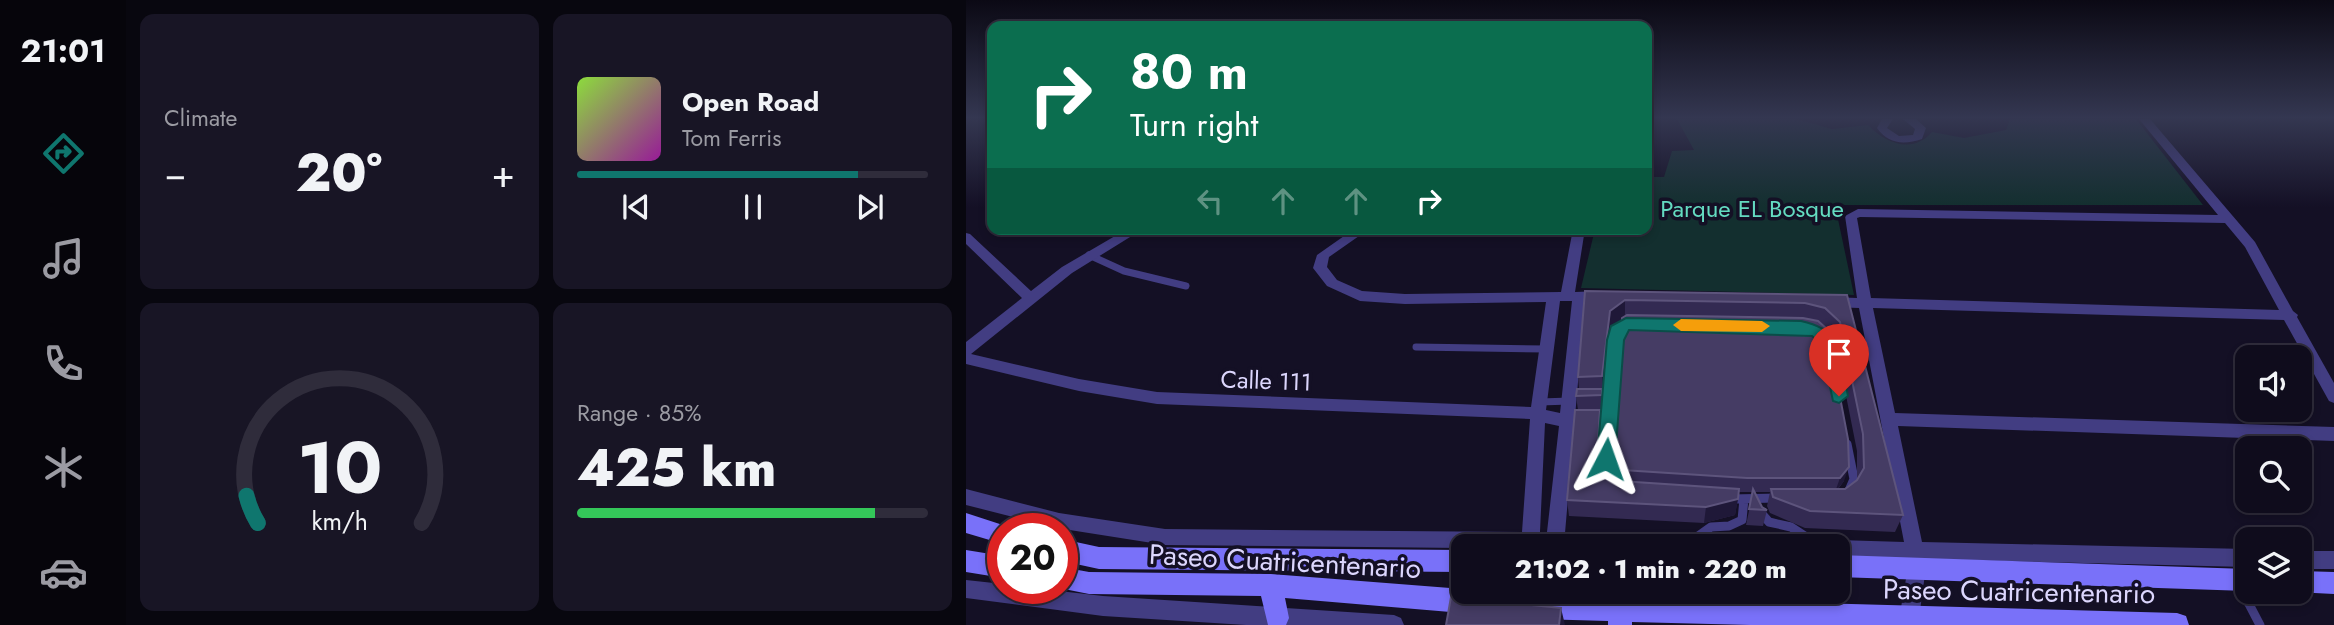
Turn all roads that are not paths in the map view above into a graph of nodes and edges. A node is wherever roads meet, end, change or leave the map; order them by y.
1 (2169, 148) edge
2 (2230, 219) junction
3 (1126, 235) edge
4 (1354, 235) edge
5 (1578, 235) edge
6 (966, 237) edge
7 (1090, 255) junction
8 (1186, 286) dead end
9 (1567, 296) junction
10 (1619, 297) edge
11 (1030, 298) junction
12 (1811, 301) edge
13 (1865, 302) junction
14 (2291, 315) junction
15 (1637, 324) edge
16 (1416, 347) dead end
17 (1547, 349) junction
18 (966, 350) edge
19 (966, 358) edge
20 (2334, 397) edge
21 (1609, 400) junction
22 (1572, 401) junction
23 (1586, 401) edge
24 (1539, 408) junction
25 (1890, 419) junction
26 (1585, 420) edge
27 (1609, 420) junction
28 (1570, 421) junction
29 (2334, 434) edge
30 (1846, 437) edge
31 (1610, 487) edge
32 (966, 497) edge
33 (1716, 498) edge
34 (1783, 498) edge
35 (1744, 499) junction
36 (1758, 499) junction
37 (1838, 499) edge
38 (966, 523) edge
39 (987, 529) edge
40 (1531, 534) edge
41 (1557, 534) edge
42 (1701, 534) edge
43 (1802, 534) edge
44 (1451, 542) edge
45 (1850, 551) edge
46 (1078, 554) edge
47 (2235, 558) edge
48 (1916, 559) junction
49 (2312, 560) edge
50 (2334, 560) edge
51 (966, 561) edge
52 (1451, 561) edge
53 (987, 565) edge
54 (1850, 565) edge
55 (2235, 580) edge
56 (1078, 581) edge
57 (2312, 582) edge
58 (2334, 583) edge
59 (1271, 585) junction
60 (966, 589) edge
61 (1451, 597) edge
62 (1528, 604) edge
63 (2251, 604) edge
64 (1621, 609) edge
65 (1579, 617) edge
66 (1277, 618) junction
67 (1909, 622) edge
68 (1394, 625) edge
69 (2177, 625) edge
70 (2260, 625) edge

1 - 2 street
2 - 13 street
2 - 14 street
3 - 7 street
4 - 9 street
5 - 9 street
6 - 11 street
7 - 8 lane
7 - 11 street
9 - 10 street
9 - 17 street
9 - 22 street
11 - 18 street
12 - 13 street
13 - 14 street
13 - 25 street
14 - 20 street
15 - 21 lane
16 - 17 lane
17 - 24 street
19 - 24 street, Calle 111
21 - 23 lane
21 - 27 lane
22 - 24 lane
22 - 28 street
24 - 28 street, Calle 111
24 - 40 street
25 - 29 street
25 - 48 street
26 - 27 lane
27 - 31 lane
28 - 41 street
30 - 37 lane
32 - 44 street, Paseo Cuatricentenario
33 - 35 lane
34 - 36 lane
35 - 36 lane
35 - 42 lane
36 - 43 lane
38 - 39 street
45 - 48 street, Paseo Cuatricentenario
46 - 52 street, Paseo Cuatricentenario
47 - 48 street, Paseo Cuatricentenario
48 - 54 street, Paseo Cuatricentenario
48 - 55 street, Paseo Cuatricentenario
48 - 67 street
49 - 50 street
51 - 53 street
56 - 59 street, Paseo Cuatricentenario
57 - 58 street
59 - 61 street, Paseo Cuatricentenario
59 - 66 street
60 - 66 street
62 - 65 street, Paseo Cuatricentenario
63 - 70 lane
64 - 65 street, Paseo Cuatricentenario
64 - 67 street, Paseo Cuatricentenario
66 - 68 street
67 - 69 street, Paseo Cuatricentenario

